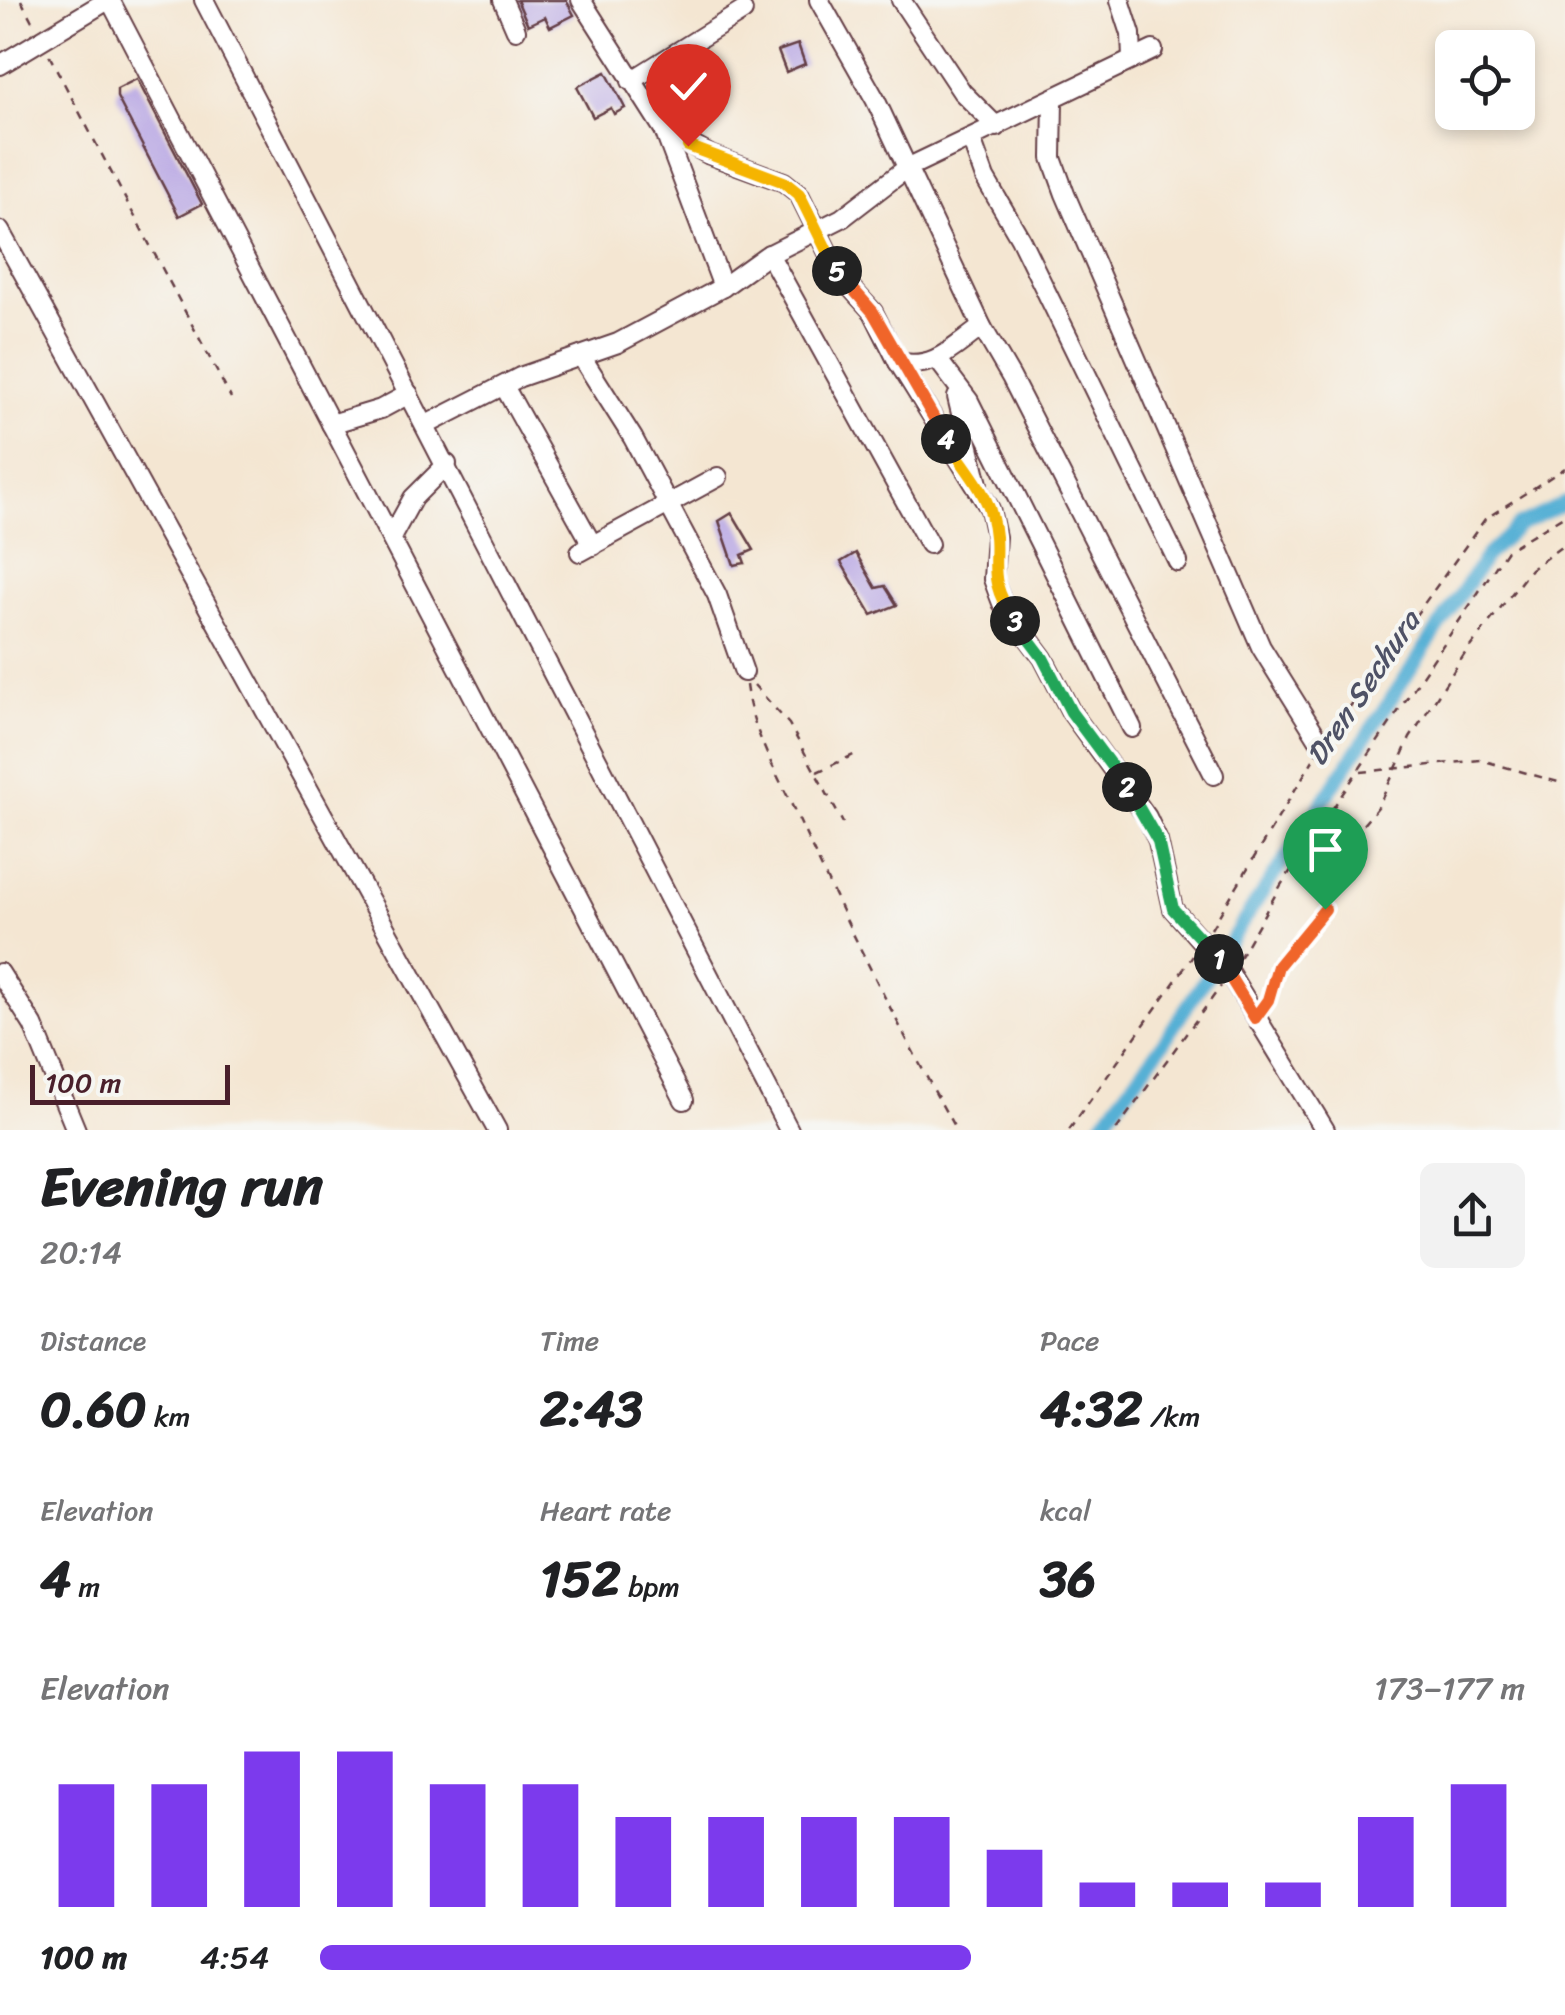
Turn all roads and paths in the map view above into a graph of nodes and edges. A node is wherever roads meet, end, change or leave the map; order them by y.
1 (21, 0) edge
2 (109, 0) edge
3 (204, 0) edge
4 (503, 0) edge
5 (581, 0) edge
6 (818, 0) edge
7 (900, 0) edge
8 (1120, 0) edge
9 (743, 11) dead end
10 (516, 30) dead end
11 (42, 42) junction
12 (1153, 50) dead end
13 (1132, 58) junction
14 (0, 65) edge
15 (632, 81) junction
16 (1053, 100) junction
17 (997, 127) junction
18 (664, 130) junction
19 (971, 139) junction
20 (907, 168) junction
21 (0, 230) edge
22 (818, 230) junction
23 (769, 254) junction
24 (723, 287) junction
25 (982, 328) junction
26 (581, 356) junction
27 (938, 360) junction
28 (898, 362) junction
29 (951, 378) junction
30 (504, 386) junction
31 (408, 394) junction
32 (232, 398) dead end
33 (331, 424) junction
34 (426, 425) junction
35 (447, 464) junction
36 (1565, 468) edge
37 (718, 478) dead end
38 (978, 490) junction
39 (666, 507) junction
40 (1565, 516) edge
41 (390, 538) junction
42 (929, 544) dead end
43 (1565, 544) edge
44 (1178, 562) dead end
45 (744, 672) junction
46 (1132, 728) dead end
47 (1322, 746) junction
48 (860, 752) dead end
49 (1358, 772) junction
50 (1398, 772) junction
51 (816, 773) junction
52 (1214, 775) dead end
53 (1565, 784) edge
54 (843, 823) dead end
55 (1203, 943) junction
56 (1225, 967) junction
57 (0, 973) edge
58 (1255, 1018) junction
59 (684, 1100) dead end
60 (76, 1130) edge
61 (496, 1130) edge
62 (789, 1130) edge
63 (956, 1130) edge
64 (1069, 1130) edge
65 (1116, 1130) edge
66 (1324, 1130) edge

1 - 11 path
2 - 11 street
2 - 33 street
3 - 31 street
4 - 10 street
5 - 15 street
6 - 20 street
7 - 17 street
8 - 13 street
9 - 15 street
11 - 14 street
11 - 32 path
12 - 13 street
13 - 16 street
15 - 18 street
16 - 17 street
16 - 47 street
17 - 19 street
18 - 22 street
18 - 24 street
19 - 20 street
19 - 44 street
20 - 22 street
20 - 25 street
21 - 61 street
22 - 23 street
22 - 28 street
23 - 24 street
23 - 42 street
24 - 26 street
25 - 27 street
25 - 52 street
26 - 30 street
26 - 39 street
27 - 28 street
27 - 29 street
28 - 38 street
29 - 38 street
29 - 46 street
30 - 34 street
30 - 39 street
31 - 33 street
31 - 34 street
33 - 41 street
34 - 35 street
35 - 41 street
35 - 62 street
36 - 47 path
37 - 39 street
38 - 55 street
39 - 45 street
40 - 49 path
41 - 59 street
43 - 50 path
45 - 51 path
45 - 63 path
47 - 55 path
48 - 51 path
49 - 50 path
49 - 56 path
50 - 53 path
50 - 58 path
51 - 54 path
55 - 56 street
55 - 64 path
56 - 58 street
56 - 65 path
57 - 60 street
58 - 66 street

